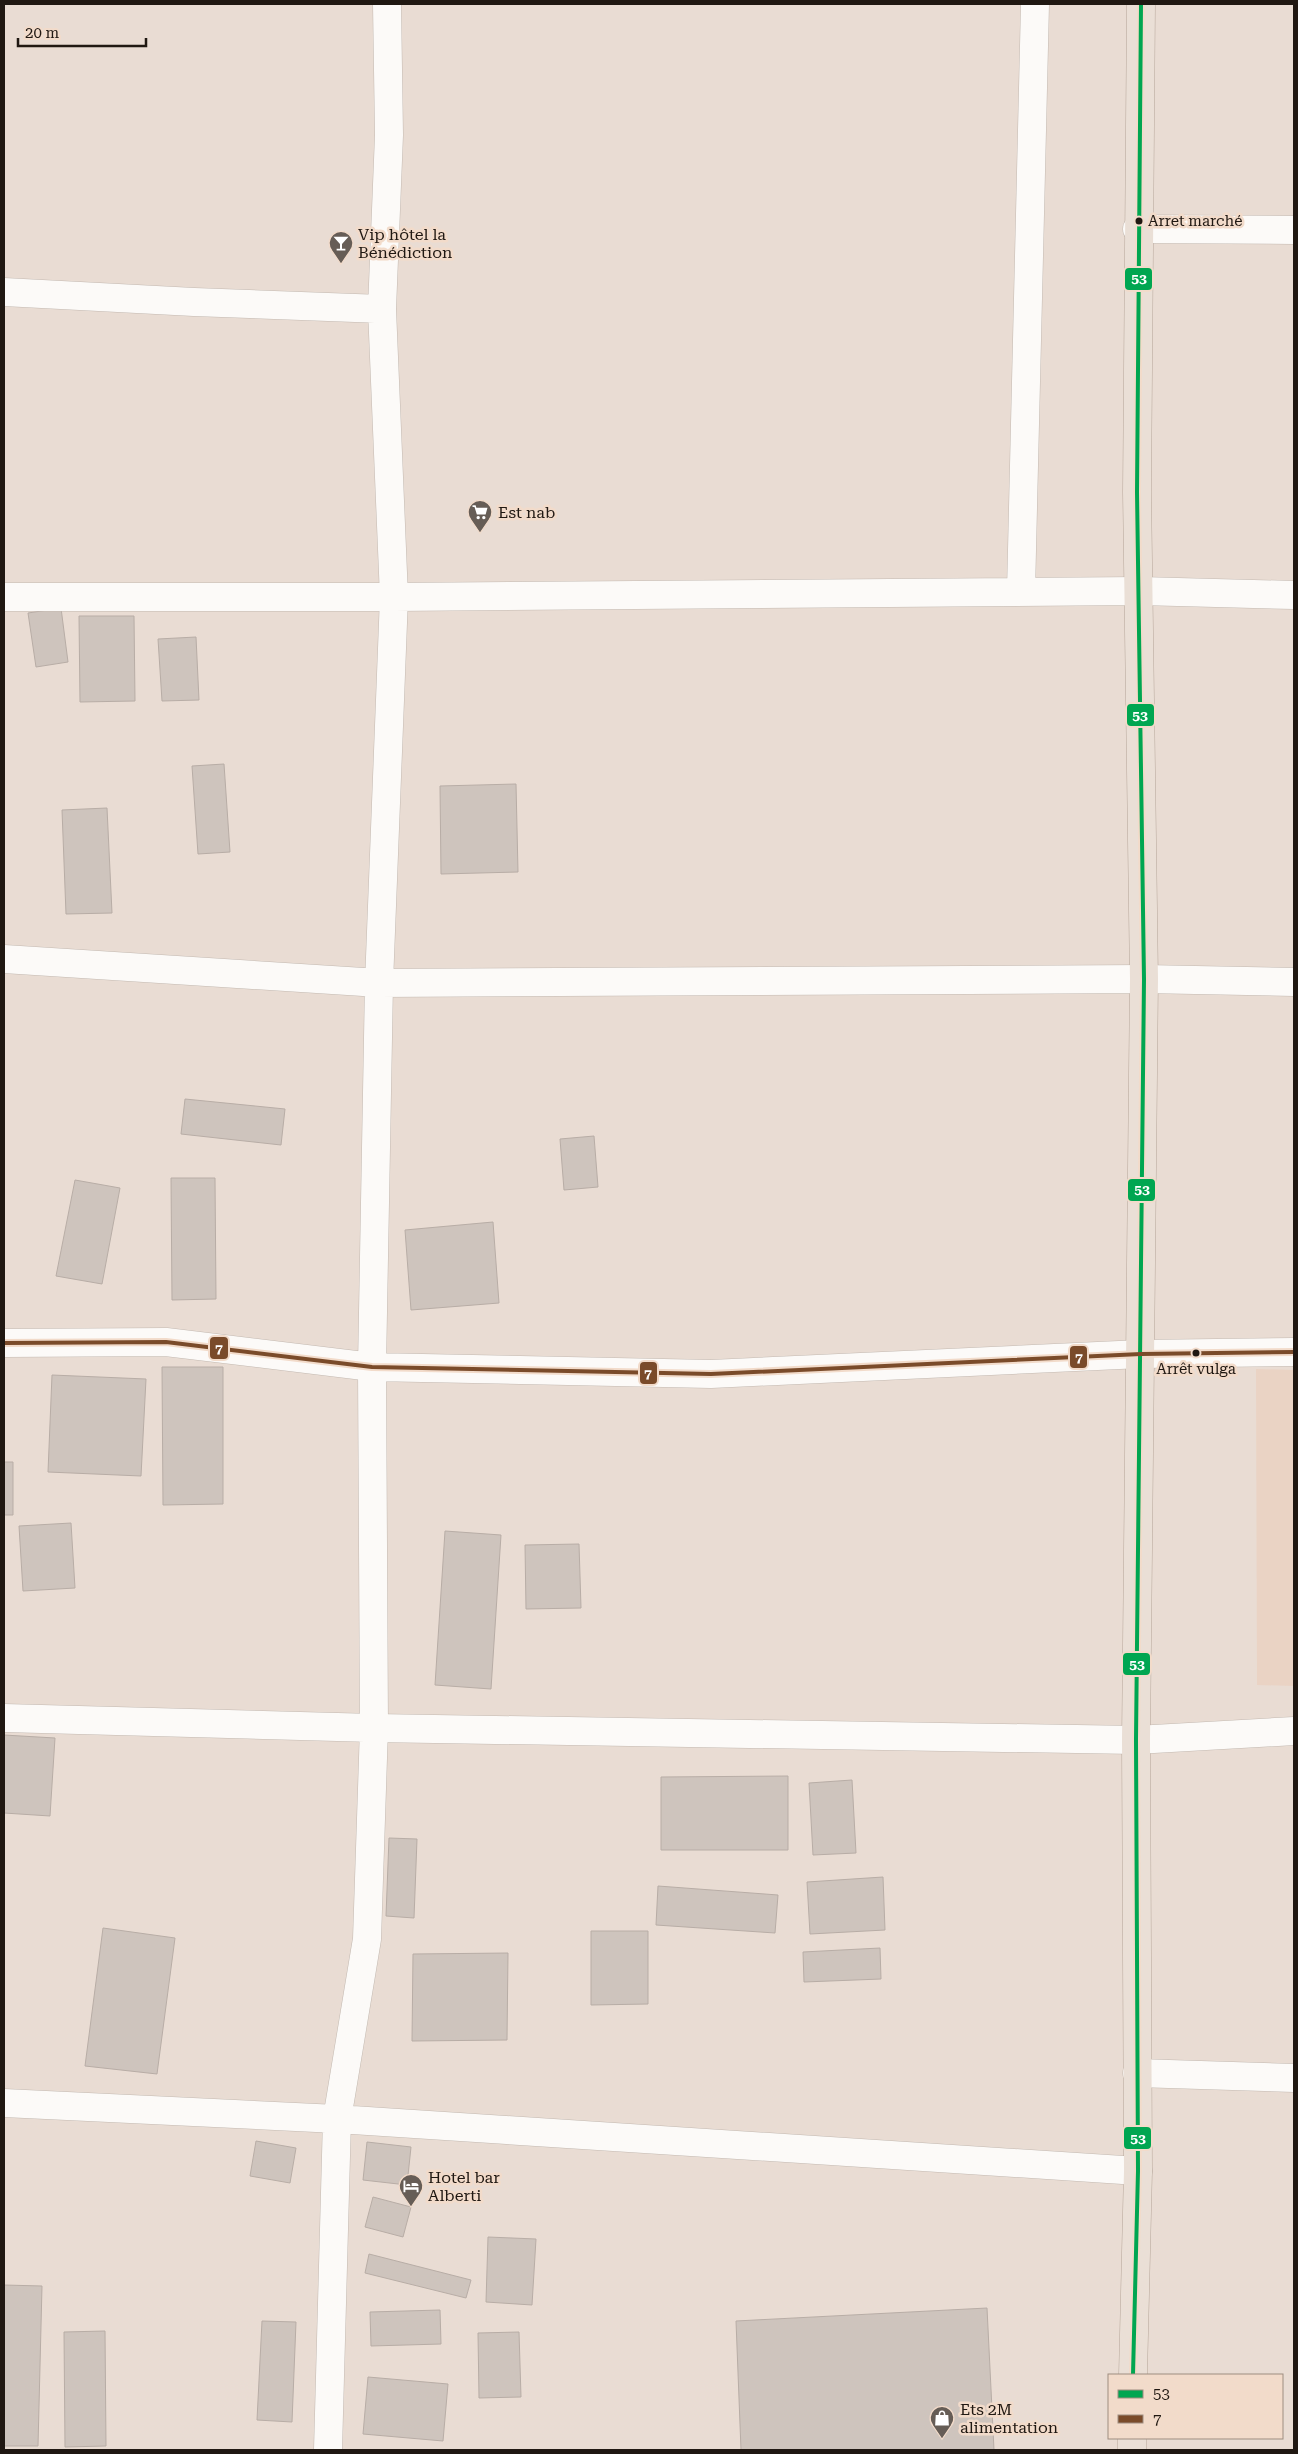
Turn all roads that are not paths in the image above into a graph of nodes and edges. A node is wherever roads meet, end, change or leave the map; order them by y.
1 (387, 4) edge
2 (1035, 4) edge
3 (1141, 4) edge
4 (1137, 229) junction
5 (1294, 230) edge
6 (4, 292) edge
7 (382, 309) junction
8 (1140, 591) junction
9 (1020, 592) junction
10 (1294, 595) edge
11 (4, 597) edge
12 (394, 597) junction
13 (4, 959) edge
14 (1144, 979) junction
15 (1294, 982) edge
16 (379, 983) junction
17 (4, 1342) edge
18 (1294, 1352) edge
19 (1141, 1354) junction
20 (372, 1367) junction
21 (4, 1718) edge
22 (374, 1728) junction
23 (1294, 1731) edge
24 (1136, 1740) junction
25 (1137, 2073) junction
26 (1294, 2078) edge
27 (4, 2103) edge
28 (337, 2119) junction
29 (1138, 2171) junction
30 (1133, 2374) edge
31 (328, 2450) edge

1 - 7 street
2 - 9 street
3 - 4 highway
4 - 5 street
4 - 8 highway
6 - 7 street
7 - 12 street
8 - 9 street
8 - 10 street
8 - 14 highway
9 - 12 street
11 - 12 street
12 - 16 street
13 - 16 street
14 - 15 street
14 - 16 street
14 - 19 highway
16 - 20 street
17 - 20 street
18 - 19 street
19 - 20 street
19 - 24 highway
20 - 22 street
21 - 22 street
22 - 24 street
22 - 28 street
23 - 24 street
24 - 25 highway
25 - 26 street
25 - 29 highway
27 - 28 street
28 - 29 street
28 - 31 street
29 - 30 highway

